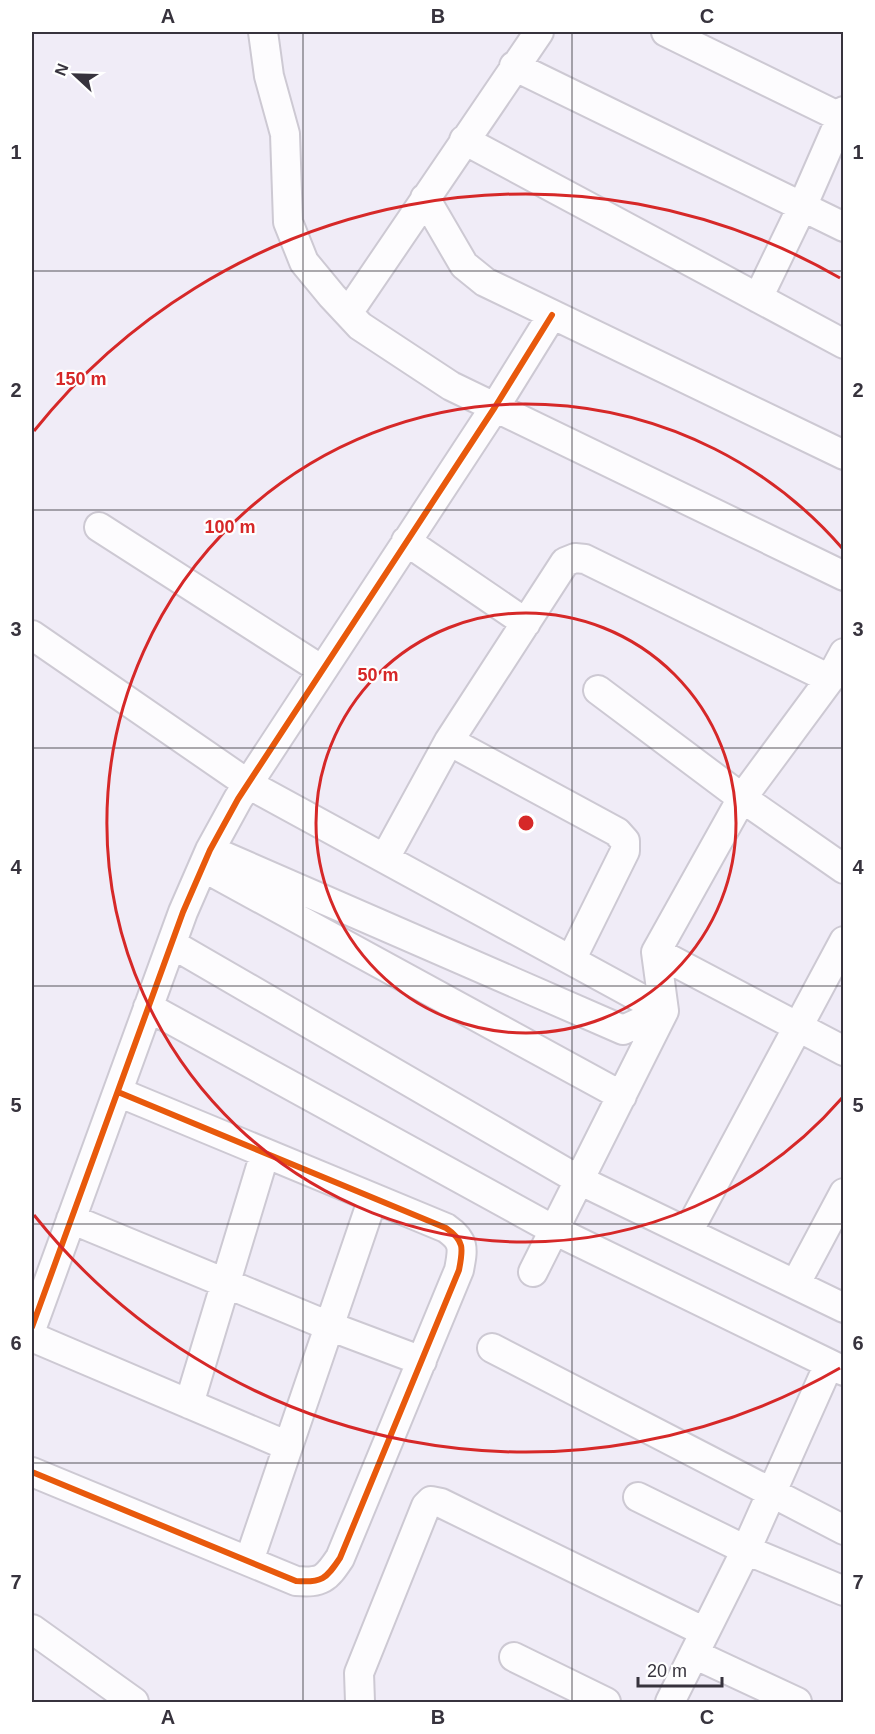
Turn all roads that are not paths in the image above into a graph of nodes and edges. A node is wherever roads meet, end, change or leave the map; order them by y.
1 (263, 32) edge
2 (539, 32) edge
3 (666, 32) edge
4 (514, 66) junction
5 (842, 116) edge
6 (464, 140) junction
7 (425, 198) junction
8 (802, 207) junction
9 (843, 227) edge
10 (758, 298) junction
11 (348, 313) junction
12 (552, 315) junction
13 (843, 344) edge
14 (495, 407) junction
15 (843, 455) edge
16 (99, 527) dead end
17 (406, 542) junction
18 (843, 576) edge
19 (526, 623) junction
20 (32, 635) edge
21 (843, 653) edge
22 (322, 670) junction
23 (830, 680) junction
24 (598, 690) dead end
25 (449, 741) junction
26 (248, 784) junction
27 (742, 798) junction
28 (385, 858) junction
29 (206, 859) junction
30 (843, 869) edge
31 (843, 941) edge
32 (171, 944) junction
33 (656, 952) junction
34 (571, 960) junction
35 (148, 1007) junction
36 (664, 1011) junction
37 (797, 1028) junction
38 (843, 1051) edge
39 (118, 1092) junction
40 (621, 1096) junction
41 (265, 1153) junction
42 (579, 1180) junction
43 (843, 1193) edge
44 (372, 1198) junction
45 (71, 1219) junction
46 (554, 1230) junction
47 (688, 1232) junction
48 (533, 1272) dead end
49 (226, 1282) junction
50 (796, 1283) junction
51 (843, 1308) edge
52 (329, 1326) junction
53 (32, 1327) edge
54 (32, 1336) edge
55 (492, 1348) dead end
56 (422, 1361) junction
57 (836, 1367) edge
58 (189, 1404) junction
59 (288, 1446) junction
60 (32, 1472) edge
61 (770, 1493) junction
62 (638, 1497) dead end
63 (843, 1530) edge
64 (746, 1550) junction
65 (249, 1561) junction
66 (843, 1592) edge
67 (32, 1629) edge
68 (699, 1643) junction
69 (514, 1657) dead end
70 (134, 1702) edge
71 (360, 1702) edge
72 (606, 1702) edge
73 (670, 1702) edge
74 (797, 1702) edge

1 - 11 street
2 - 4 street
3 - 5 street
4 - 6 street
4 - 8 street
5 - 8 street
6 - 7 street
6 - 10 street
7 - 11 street
7 - 12 street
8 - 9 street
8 - 10 street
10 - 13 street
11 - 14 street
12 - 14 street
12 - 15 street
14 - 17 street
14 - 18 street
16 - 22 street
17 - 19 street
17 - 22 street
19 - 23 street
19 - 25 street
20 - 26 street
21 - 23 street
22 - 26 street
23 - 27 street
24 - 27 street
25 - 28 street
25 - 34 street
26 - 28 street
26 - 29 street
27 - 30 street
27 - 33 street
28 - 34 street
29 - 32 street
29 - 36 street
29 - 40 street
31 - 37 street
32 - 35 street
32 - 42 street
33 - 36 street
33 - 37 street
34 - 36 street
35 - 39 street
35 - 46 street
36 - 40 street
37 - 38 street
37 - 47 street
39 - 41 street
39 - 45 street
40 - 42 street
41 - 44 street
41 - 49 street
42 - 46 street
42 - 47 street
43 - 50 street
44 - 52 street
44 - 56 street
45 - 49 street
45 - 53 street
46 - 48 street
46 - 57 street
47 - 50 street
49 - 52 street
49 - 58 street
50 - 51 street
52 - 56 street
52 - 59 street
54 - 58 street
55 - 61 street
56 - 65 street
57 - 61 street
58 - 59 street
59 - 65 street
60 - 65 street
61 - 63 street
61 - 64 street
62 - 64 street
64 - 66 street
64 - 68 street
67 - 70 street
68 - 71 street
68 - 73 street
68 - 74 street
69 - 72 street

